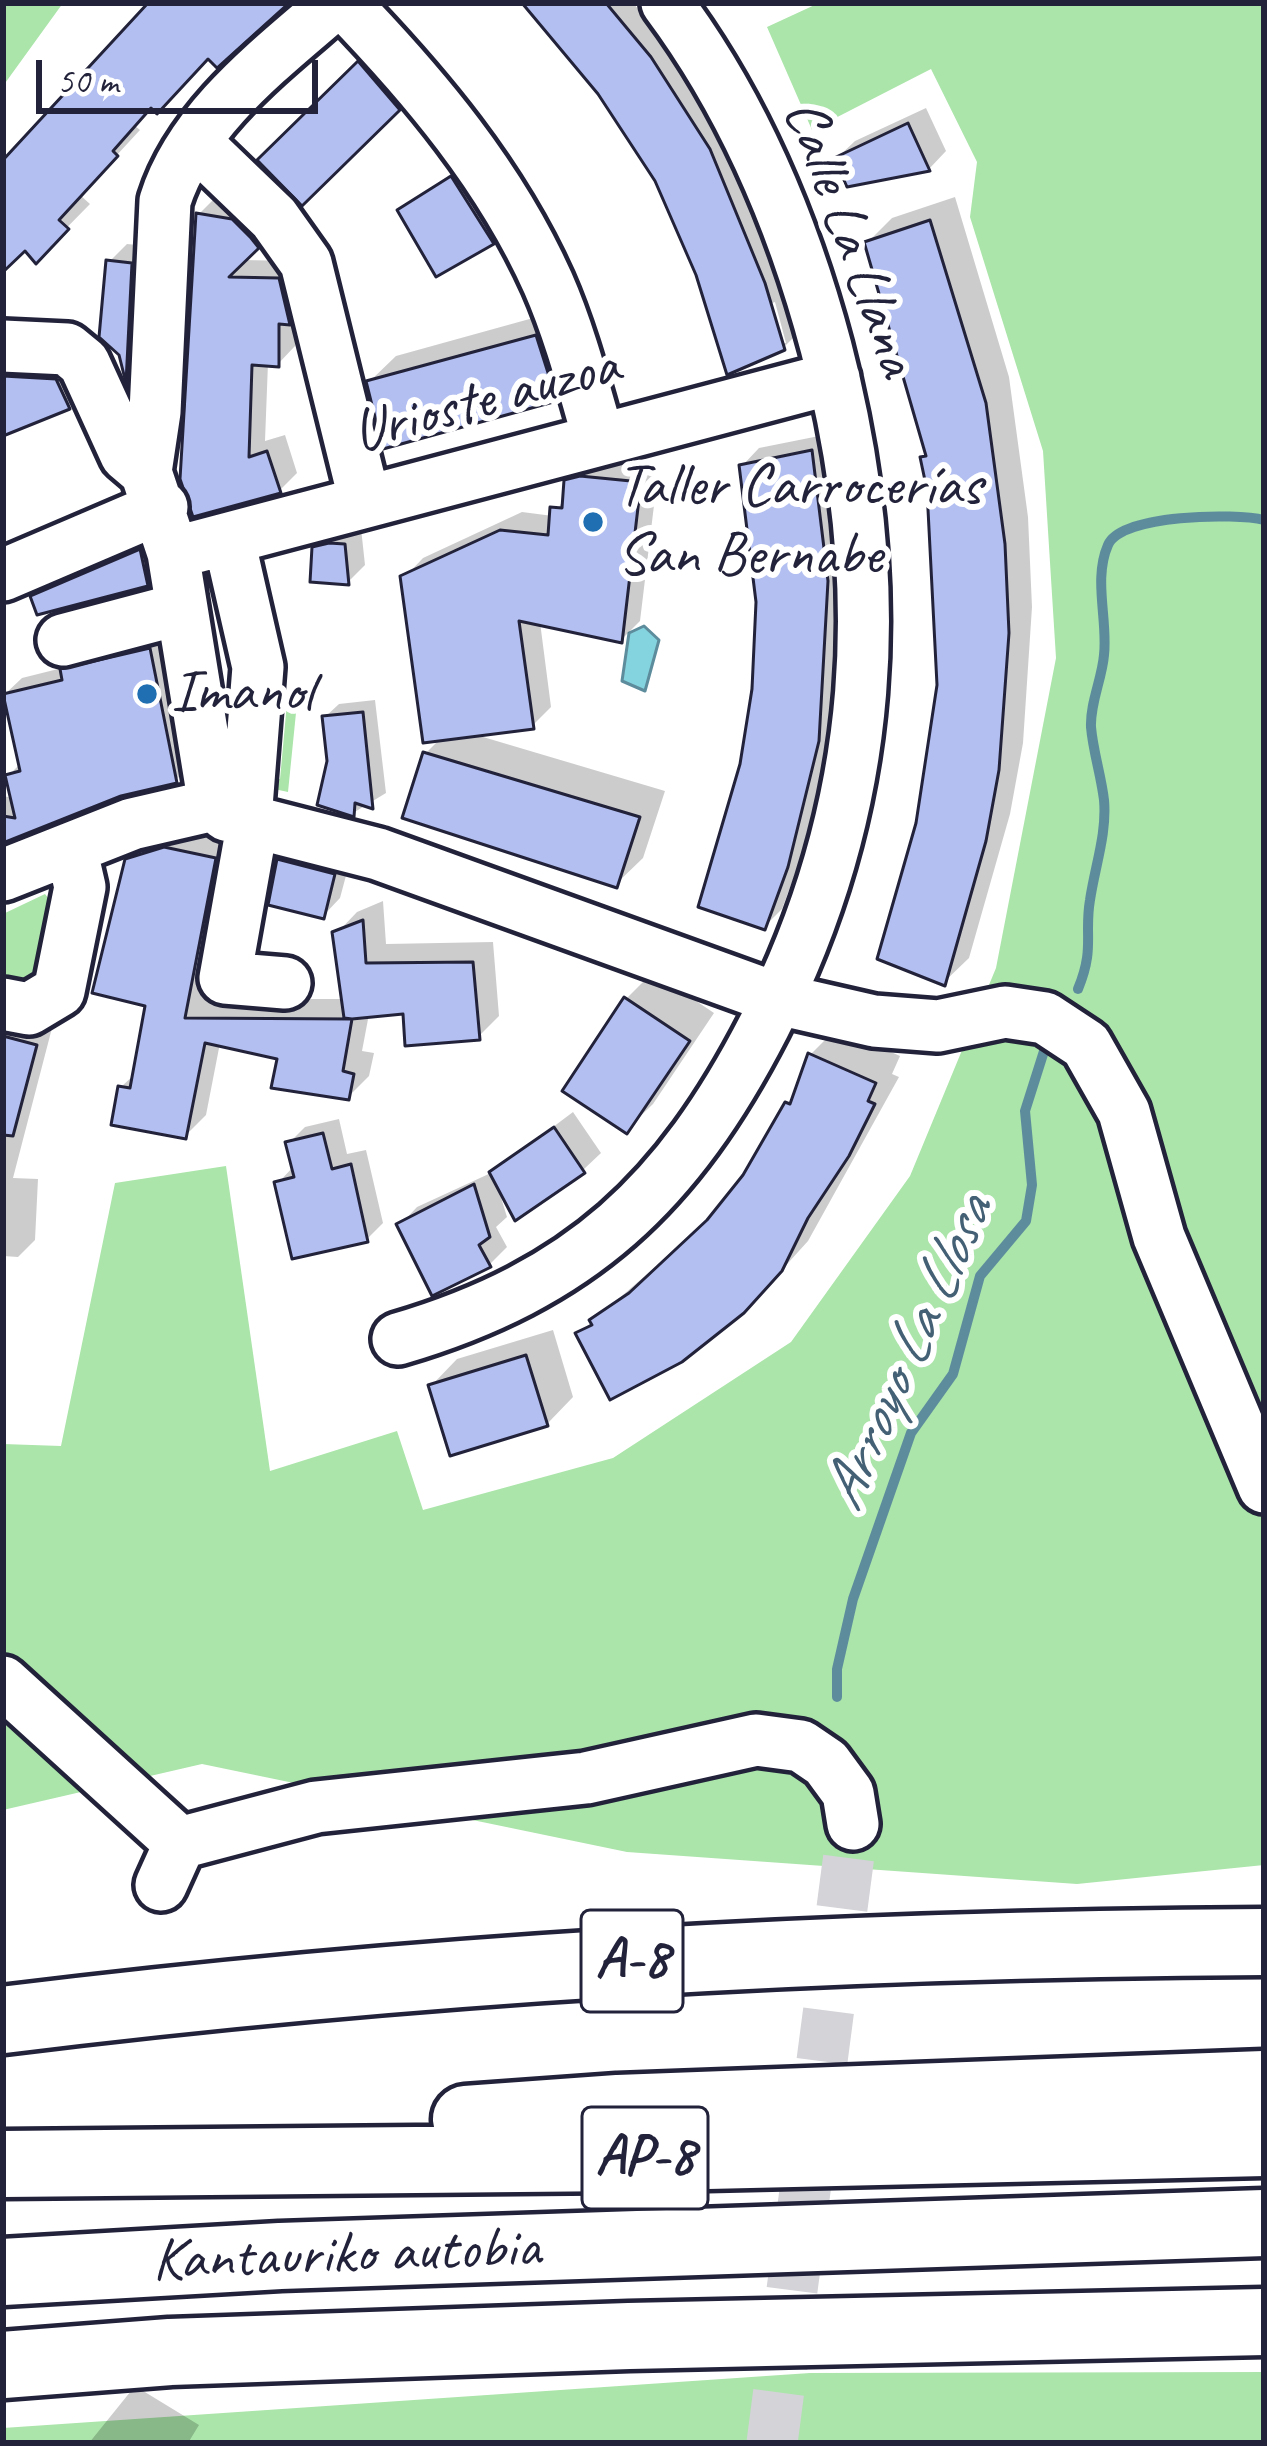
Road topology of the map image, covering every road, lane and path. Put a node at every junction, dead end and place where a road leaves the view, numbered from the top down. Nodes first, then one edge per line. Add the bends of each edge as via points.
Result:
1 (340, 3) edge
2 (667, 3) edge
3 (196, 143) junction
4 (3, 346) edge
5 (834, 378) junction
6 (599, 440) junction
7 (365, 502) junction
8 (160, 510) junction
9 (234, 562) dead end
10 (3, 575) edge
11 (180, 609) junction
12 (63, 640) dead end
13 (238, 815) junction
14 (71, 848) junction
15 (3, 874) edge
16 (285, 983) dead end
17 (778, 1000) junction
18 (3, 1004) edge
19 (398, 1339) dead end
20 (1264, 1487) edge
21 (3, 1682) edge
22 (854, 1824) tunnel mouth
23 (1264, 1942) edge
24 (3, 2020) edge
25 (1264, 2084) edge
26 (1264, 2143) edge
27 (15, 2163) edge
28 (1264, 2223) edge
29 (3, 2272) edge
30 (1264, 2322) edge
31 (3, 2365) edge

1 - 3 street via 260,67
1 - 6 street via 416,80 495,185 549,285
2 - 5 street, Calle La Llana via 767,171
3 - 7 street via 274,218 306,263
3 - 8 street via 165,201 155,412
4 - 8 street via 67,349 85,363
5 - 6 street, Urioste auzoa
5 - 17 street, Calle La Llana via 858,488 866,583 862,701 843,819
6 - 7 street, Urioste auzoa
7 - 8 street, Urioste auzoa
8 - 10 street, Urioste auzoa
8 - 11 street
9 - 13 street via 258,668
11 - 12 street
11 - 13 street
13 - 14 street via 132,824
13 - 16 street via 225,978
13 - 17 street via 378,854
14 - 15 street
14 - 18 street via 80,887 59,991 28,1009
17 - 19 street, Calle La Llana via 709,1126 659,1189 594,1245 524,1289
17 - 20 street via 938,1026 1005,1012 1045,1018 1086,1045 1124,1112 1159,1237
21 - 22 street via 170,1864 316,1807 586,1778 756,1740 801,1746 826,1762 848,1792
23 - 24 highway, A-8 via 651,1960
25 - 27 highway via 618,2108
26 - 27 highway, AP-8
28 - 29 highway, Kantauriko autobia
30 - 31 highway via 629,2336

